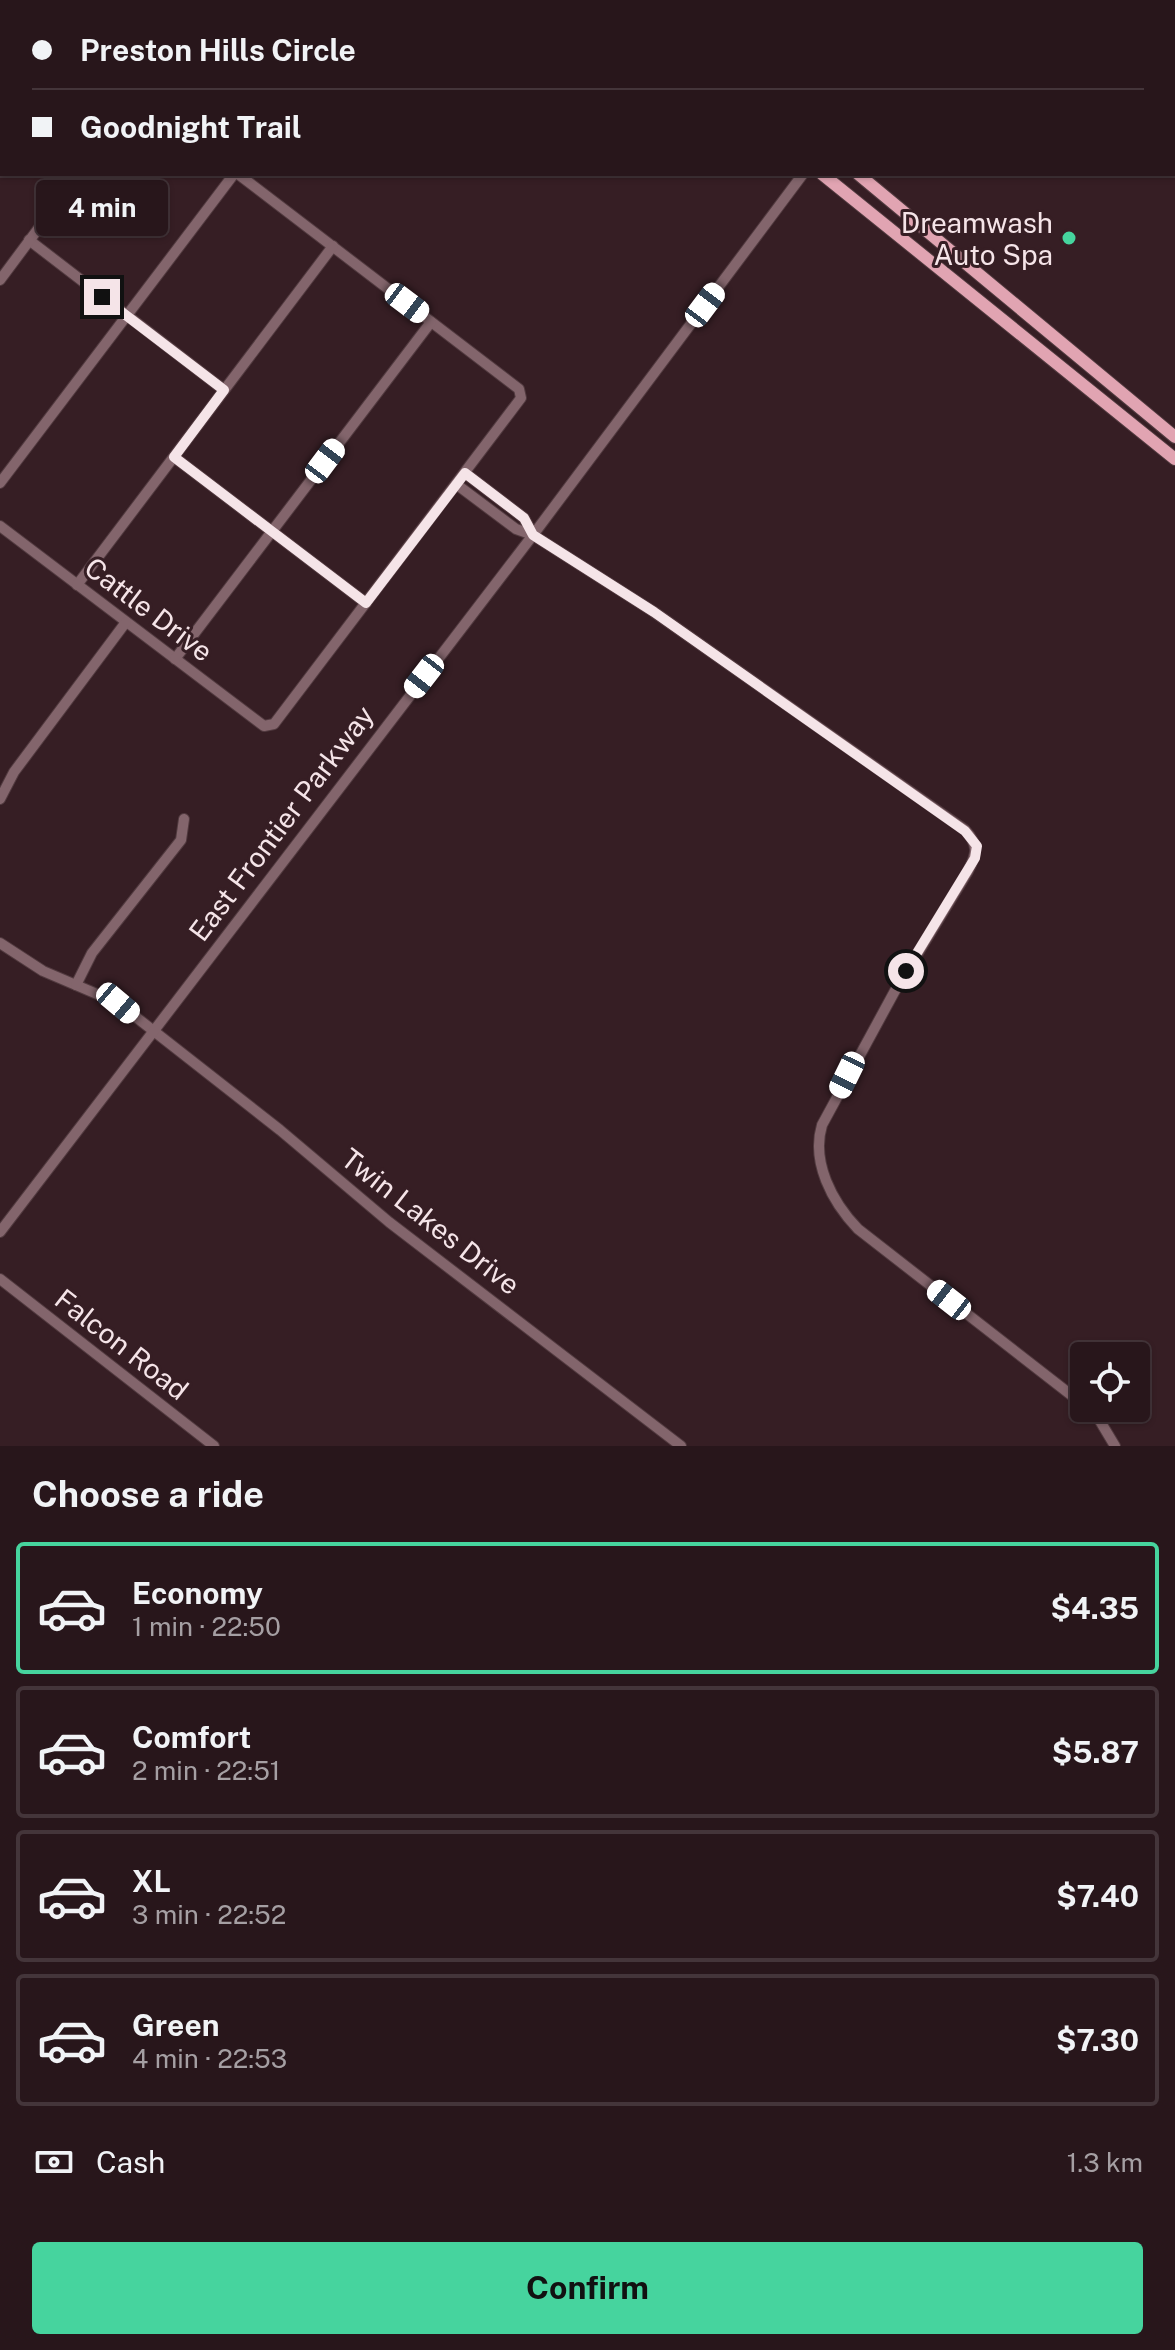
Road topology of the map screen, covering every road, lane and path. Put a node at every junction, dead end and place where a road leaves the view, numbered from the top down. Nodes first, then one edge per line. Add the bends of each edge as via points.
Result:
1 (234, 176) edge
2 (239, 176) edge
3 (802, 176) edge
4 (824, 176) edge
5 (860, 176) edge
6 (76, 178) edge
7 (29, 240) junction
8 (333, 246) junction
9 (0, 280) edge
10 (126, 316) junction
11 (431, 322) junction
12 (224, 390) junction
13 (1175, 437) edge
14 (174, 457) junction
15 (1175, 459) edge
16 (465, 473) junction
17 (0, 483) edge
18 (456, 484) junction
19 (0, 526) edge
20 (272, 531) junction
21 (533, 535) junction
22 (77, 585) junction
23 (366, 603) junction
24 (126, 622) junction
25 (175, 659) junction
26 (0, 799) edge
27 (184, 819) dead end
28 (0, 943) edge
29 (76, 985) junction
30 (153, 1032) junction
31 (0, 1232) edge
32 (0, 1279) edge
33 (1070, 1394) edge
34 (1101, 1422) edge
35 (214, 1446) edge
36 (681, 1446) edge
37 (1115, 1446) edge

1 - 10 street
2 - 8 street
3 - 21 street, East Frontier Parkway
4 - 15 main road
5 - 13 main road
6 - 7 street
7 - 9 street
7 - 10 street
8 - 11 street
8 - 12 street
10 - 12 street
10 - 17 street
11 - 16 street via 521,393
11 - 20 street
12 - 14 street
14 - 20 street
14 - 22 street
16 - 18 street
16 - 21 street via 524,518
18 - 21 street via 516,529
18 - 23 street
19 - 22 street, Cattle Drive
20 - 23 street
20 - 25 street
21 - 30 street, East Frontier Parkway
21 - 33 street via 654,612 974,839 975,858 822,1125 820,1162 832,1192 858,1229
22 - 24 street, Cattle Drive
23 - 25 street, Cattle Drive via 269,727
24 - 25 street, Cattle Drive
24 - 26 street via 14,772
27 - 29 street via 181,840 92,953
28 - 29 street, Twin Lakes Drive
29 - 30 street, Twin Lakes Drive via 118,1003
30 - 31 street, East Frontier Parkway
30 - 36 street, Twin Lakes Drive
32 - 35 street, Falcon Road
34 - 37 street

